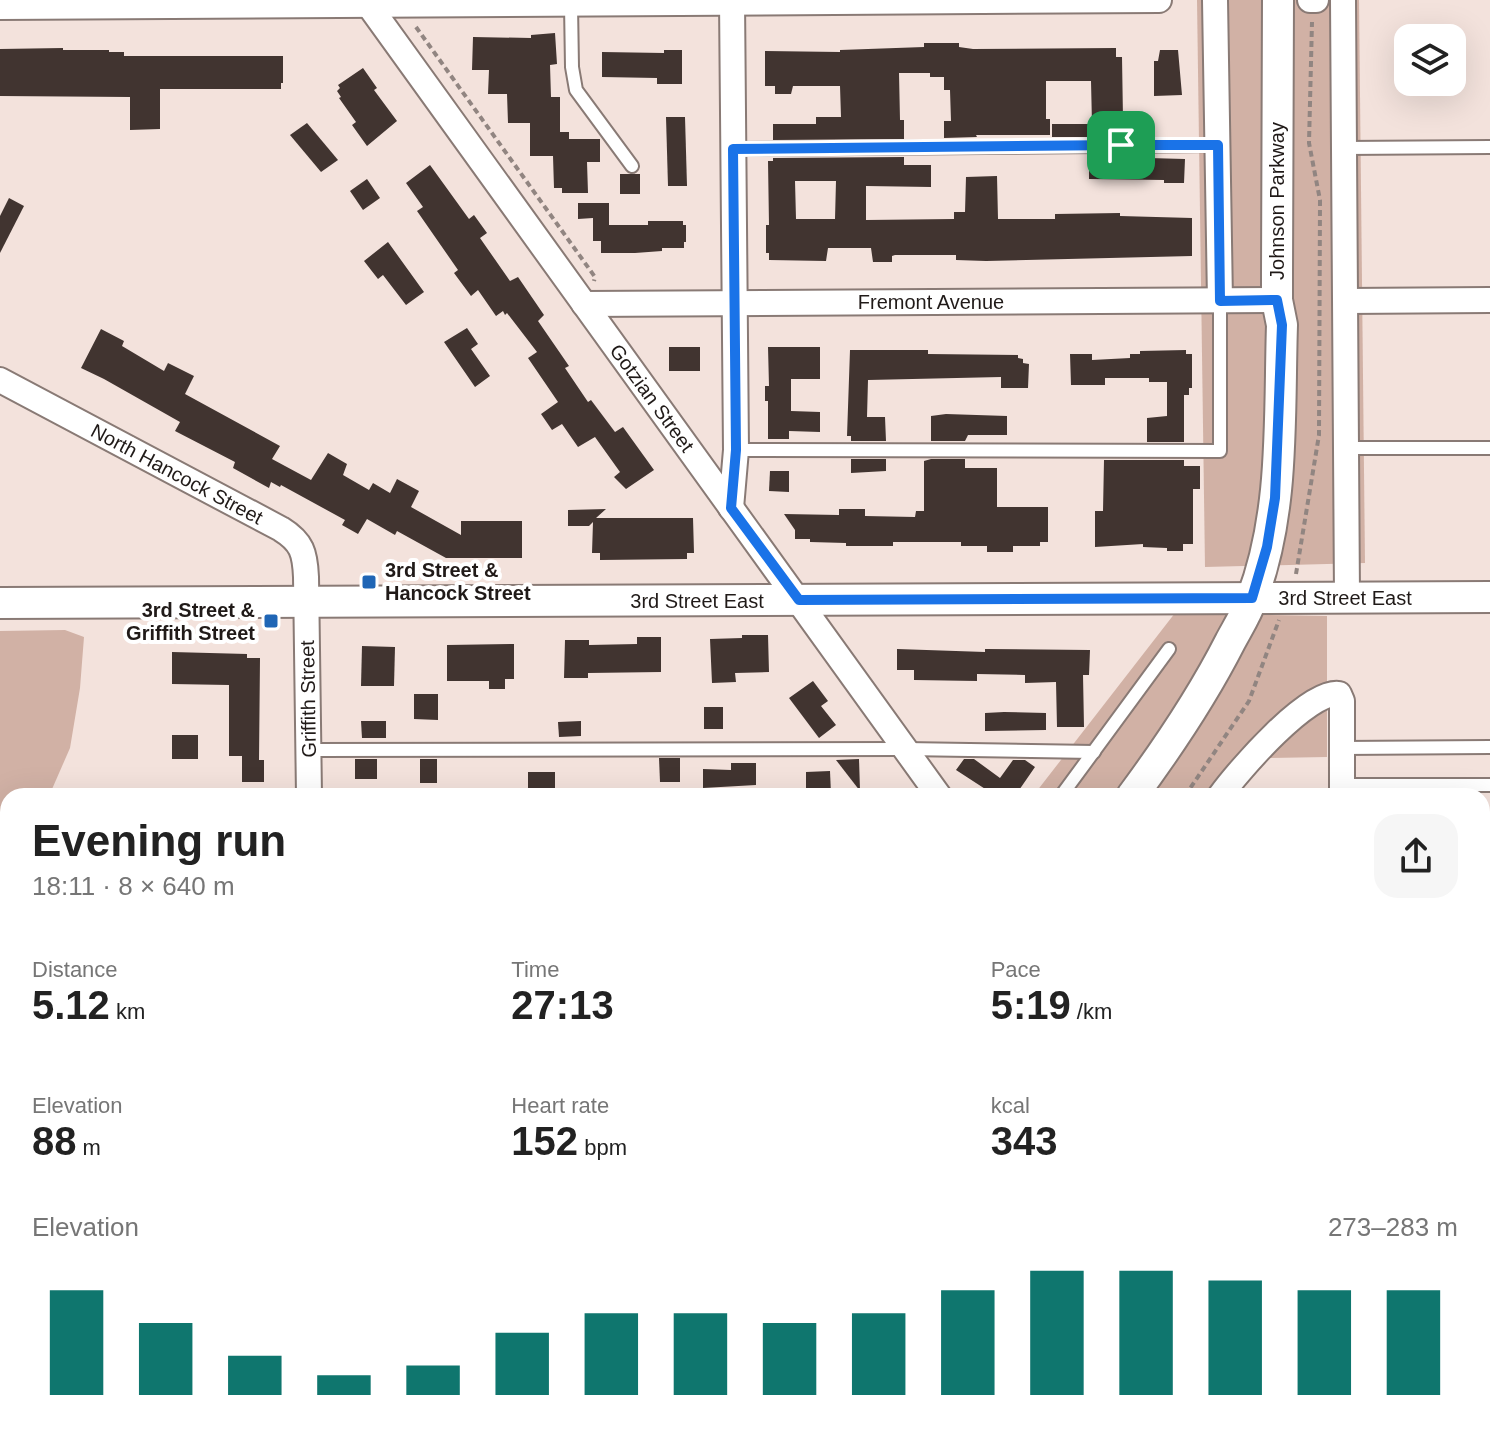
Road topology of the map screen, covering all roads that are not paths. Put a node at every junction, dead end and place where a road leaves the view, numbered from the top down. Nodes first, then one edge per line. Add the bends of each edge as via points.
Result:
1 (1159, 0) edge
2 (1215, 0) edge
3 (1278, 0) edge
4 (1343, 0) edge
5 (732, 2) edge
6 (191, 3) edge
7 (367, 3) edge
8 (571, 5) junction
9 (0, 7) edge
10 (1218, 145) junction
11 (1490, 147) edge
12 (1343, 148) junction
13 (733, 149) junction
14 (632, 166) dead end
15 (589, 294) junction
16 (1277, 300) junction
17 (1490, 300) edge
18 (1220, 301) junction
19 (1346, 301) junction
20 (735, 303) junction
21 (0, 380) edge
22 (1347, 448) junction
23 (1490, 448) edge
24 (736, 450) junction
25 (731, 508) junction
26 (1347, 597) junction
27 (1490, 597) edge
28 (1252, 598) junction
29 (799, 600) junction
30 (307, 602) junction
31 (0, 603) edge
32 (1169, 649) dead end
33 (1490, 747) edge
34 (1341, 748) junction
35 (905, 749) junction
36 (308, 750) junction
37 (1094, 752) junction
38 (1490, 785) edge
39 (309, 788) edge
40 (933, 788) edge
41 (1067, 788) edge
42 (1138, 788) edge
43 (1226, 788) edge
44 (1342, 788) edge
45 (1401, 788) edge

1 - 5 street
2 - 10 street
3 - 16 street, Johnson Parkway
4 - 12 street
5 - 8 street
5 - 13 street
6 - 7 street
6 - 9 street
7 - 8 street
7 - 15 street, Gotzian Street
8 - 14 lane via 576,90
10 - 13 lane
10 - 18 street
11 - 12 lane
12 - 19 street
13 - 20 street
15 - 20 street, Fremont Avenue
15 - 25 street, Gotzian Street
16 - 18 street, Fremont Avenue
16 - 28 street, Johnson Parkway via 1282,325 1275,498
17 - 19 street
18 - 20 street, Fremont Avenue
18 - 24 lane via 1220,451
19 - 22 street
20 - 24 street
21 - 30 street, North Hancock Street via 294,537 305,552
22 - 23 lane
22 - 26 street
24 - 25 street
25 - 29 street, Gotzian Street
26 - 27 street, 3rd Street East
26 - 28 street, 3rd Street East
28 - 29 street, 3rd Street East
28 - 42 street, Johnson Parkway via 1181,731
29 - 30 street, 3rd Street East
29 - 35 street, Gotzian Street
30 - 31 street, 3rd Street East
30 - 36 street, Griffith Street
32 - 37 lane
33 - 34 lane
34 - 43 street via 1342,701 1339,694 1322,695 1286,724
34 - 44 street
35 - 36 lane
35 - 37 lane
35 - 40 street, Gotzian Street
36 - 39 street, Griffith Street
37 - 41 lane
38 - 45 lane

